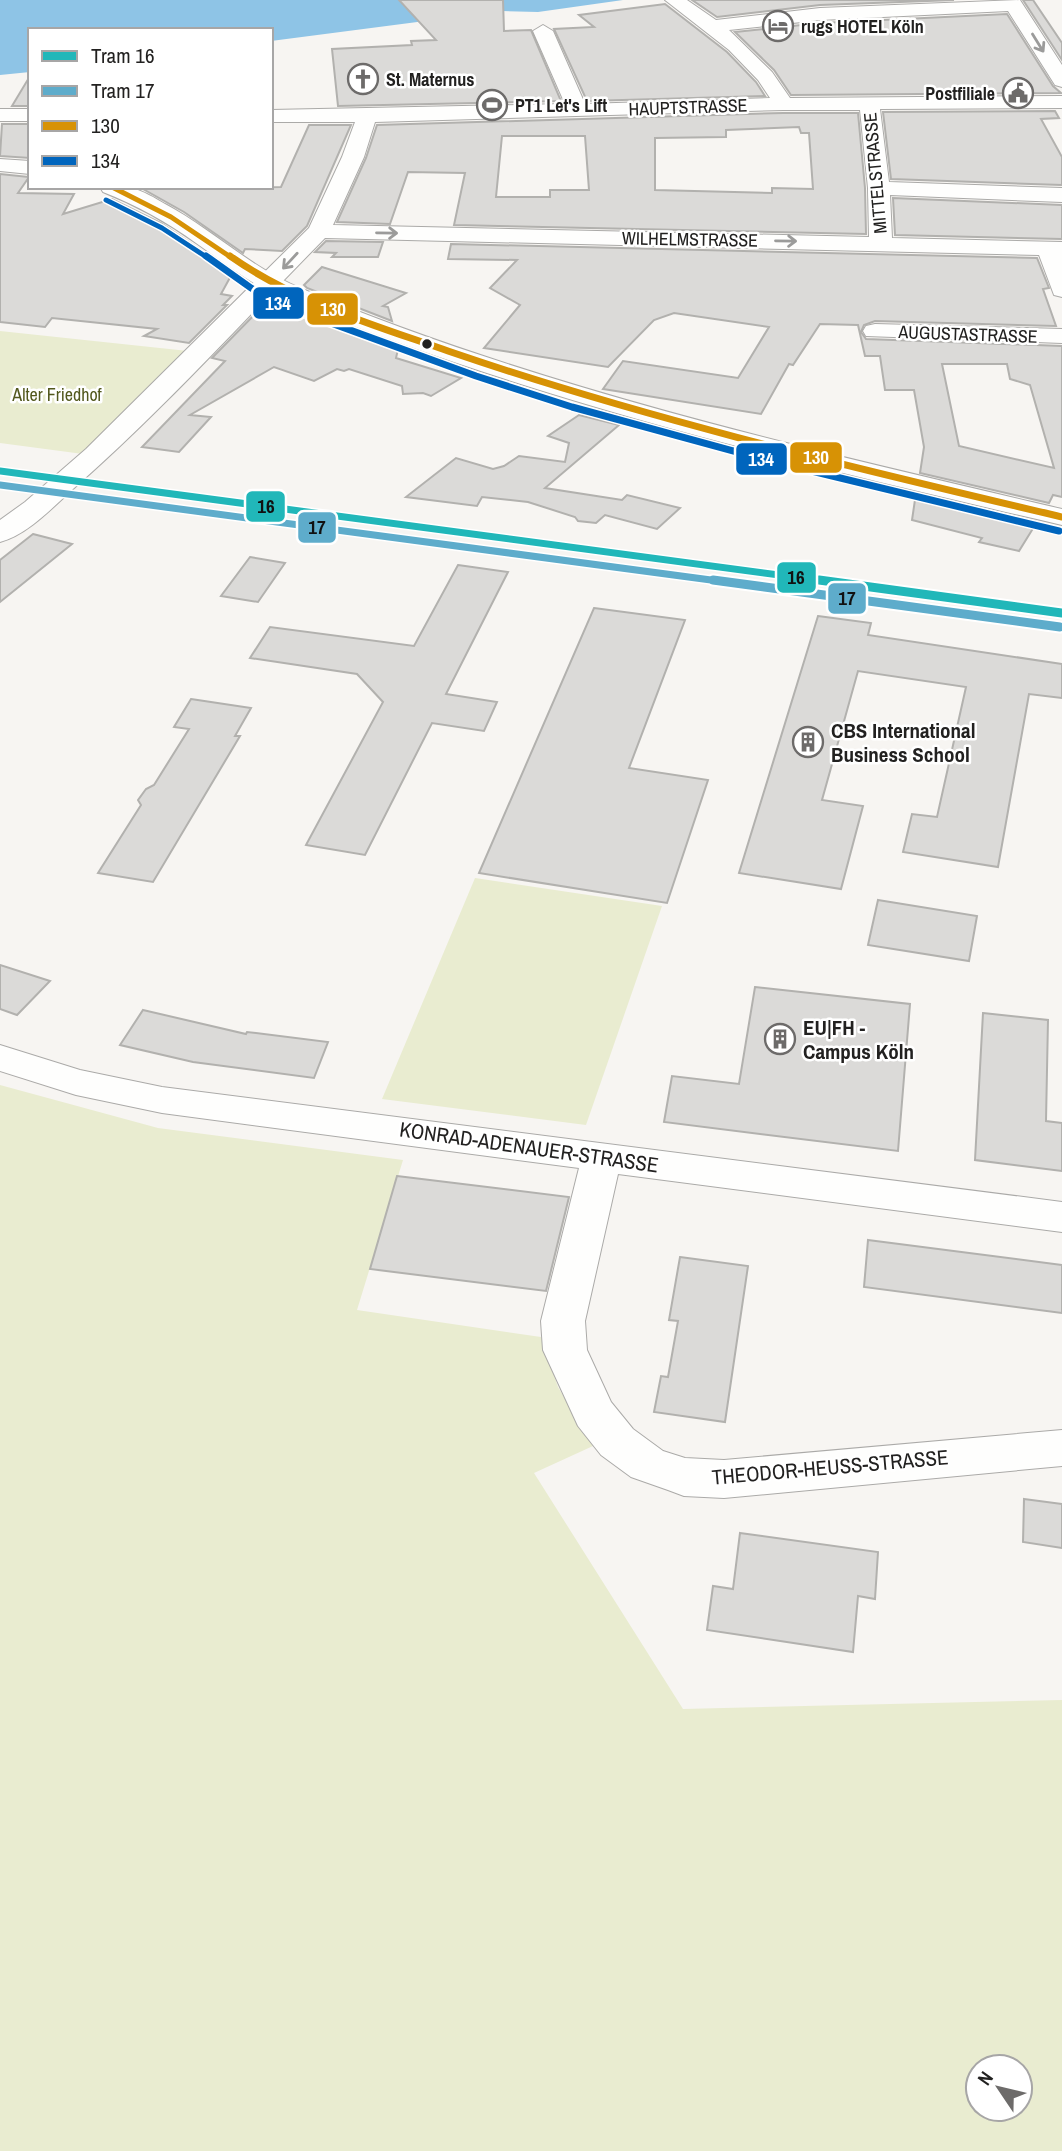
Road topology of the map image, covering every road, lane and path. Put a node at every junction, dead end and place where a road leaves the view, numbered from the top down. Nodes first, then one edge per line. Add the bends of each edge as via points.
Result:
1 (674, 0) edge
2 (1012, 3) edge
3 (711, 26) junction
4 (543, 31) dead end
5 (1062, 81) edge
6 (1062, 102) edge
7 (869, 103) junction
8 (783, 104) junction
9 (578, 111) junction
10 (273, 116) edge
11 (367, 116) junction
12 (0, 165) edge
13 (28, 168) edge
14 (879, 188) junction
15 (115, 189) edge
16 (1062, 195) edge
17 (319, 231) junction
18 (881, 243) junction
19 (1055, 248) edge
20 (270, 283) junction
21 (1062, 290) edge
22 (875, 331) dead end
23 (1062, 336) edge
24 (1062, 517) edge
25 (0, 533) edge
26 (0, 1058) edge
27 (602, 1158) junction
28 (1062, 1217) edge
29 (1062, 1448) edge

1 - 3 street
2 - 3 street via 820,14
2 -> 5 street
3 - 8 street via 764,74
4 - 9 street
6 - 7 street, HAUPTSTRASSE
7 - 8 street, HAUPTSTRASSE
7 - 14 street, MITTELSTRASSE
8 - 9 street, HAUPTSTRASSE
9 - 11 street, HAUPTSTRASSE
10 - 11 street, HAUPTSTRASSE
11 - 17 street
12 - 13 street
14 - 16 street
14 - 18 street, MITTELSTRASSE
15 - 20 street via 162,211
17 -> 18 street, WILHELMSTRASSE
17 -> 20 street
18 - 19 street, WILHELMSTRASSE
19 - 21 street
20 - 24 street via 420,341 667,418
20 - 25 street via 96,455
22 - 23 street, AUGUSTASTRASSE
26 - 27 street, KONRAD-ADENAUER-STRASSE via 76,1082 162,1100
27 - 28 street, KONRAD-ADENAUER-STRASSE
27 - 29 street, THEODOR-HEUSS-STRASSE via 563,1321 565,1350 594,1413 617,1442 647,1464 684,1476 724,1479

